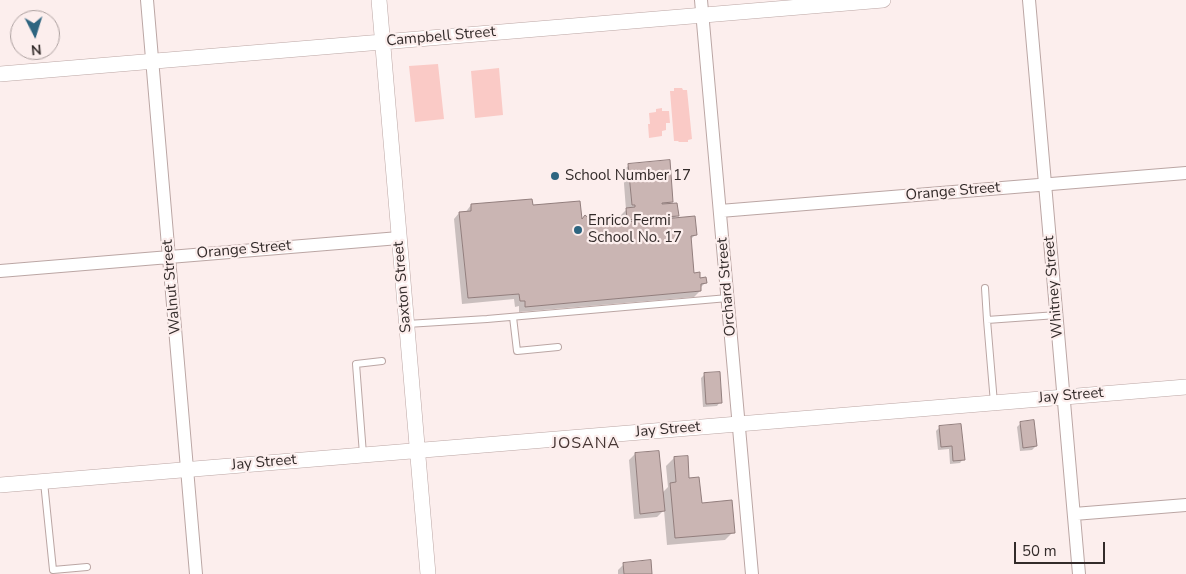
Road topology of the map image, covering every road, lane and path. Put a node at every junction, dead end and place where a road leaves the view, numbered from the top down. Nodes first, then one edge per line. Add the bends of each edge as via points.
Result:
1 (147, 0) edge
2 (378, 0) edge
3 (882, 0) edge
4 (1029, 0) edge
5 (702, 8) edge
6 (382, 42) junction
7 (152, 61) junction
8 (0, 74) edge
9 (1186, 173) edge
10 (1045, 184) junction
11 (720, 211) junction
12 (399, 238) junction
13 (169, 256) junction
14 (0, 271) edge
15 (985, 288) dead end
16 (728, 298) junction
17 (1057, 315) junction
18 (513, 316) junction
19 (987, 320) junction
20 (406, 324) junction
21 (558, 347) dead end
22 (382, 361) dead end
23 (1186, 387) edge
24 (1064, 397) junction
25 (994, 403) junction
26 (739, 424) junction
27 (417, 451) junction
28 (363, 455) junction
29 (187, 470) junction
30 (44, 482) junction
31 (0, 485) edge
32 (1186, 505) edge
33 (1074, 514) junction
34 (87, 567) dead end
35 (196, 574) edge
36 (428, 574) edge
37 (752, 574) edge
38 (1079, 574) edge

1 - 7 street, Walnut Street
2 - 6 street, Saxton Street
3 - 5 street, Campbell Street
4 - 10 street, Whitney Street
5 - 6 street, Campbell Street
5 - 11 street, Orchard Street
6 - 7 street, Campbell Street
6 - 12 street, Saxton Street
7 - 8 street, Campbell Street
7 - 13 street, Walnut Street
9 - 10 street, Orange Street
10 - 11 street, Orange Street
10 - 17 street, Whitney Street
11 - 16 street, Orchard Street
12 - 13 street, Orange Street
12 - 20 street, Saxton Street
13 - 14 street, Orange Street
13 - 29 street, Walnut Street
15 - 19 lane
16 - 18 lane
16 - 26 street, Orchard Street
17 - 19 lane
17 - 24 street, Whitney Street
18 - 20 lane
18 - 21 lane via 517,351
19 - 25 lane
20 - 27 street, Saxton Street
22 - 28 lane via 356,364
23 - 24 street, Jay Street
24 - 25 street, Jay Street
24 - 33 street, Whitney Street
25 - 26 street, Jay Street
26 - 27 street, Jay Street
26 - 37 street, Orchard Street
27 - 28 street, Jay Street
27 - 36 street, Saxton Street
28 - 29 street, Jay Street
29 - 30 street, Jay Street
29 - 35 street, Walnut Street
30 - 31 street, Jay Street
30 - 34 lane via 53,570
32 - 33 street
33 - 38 street, Whitney Street

